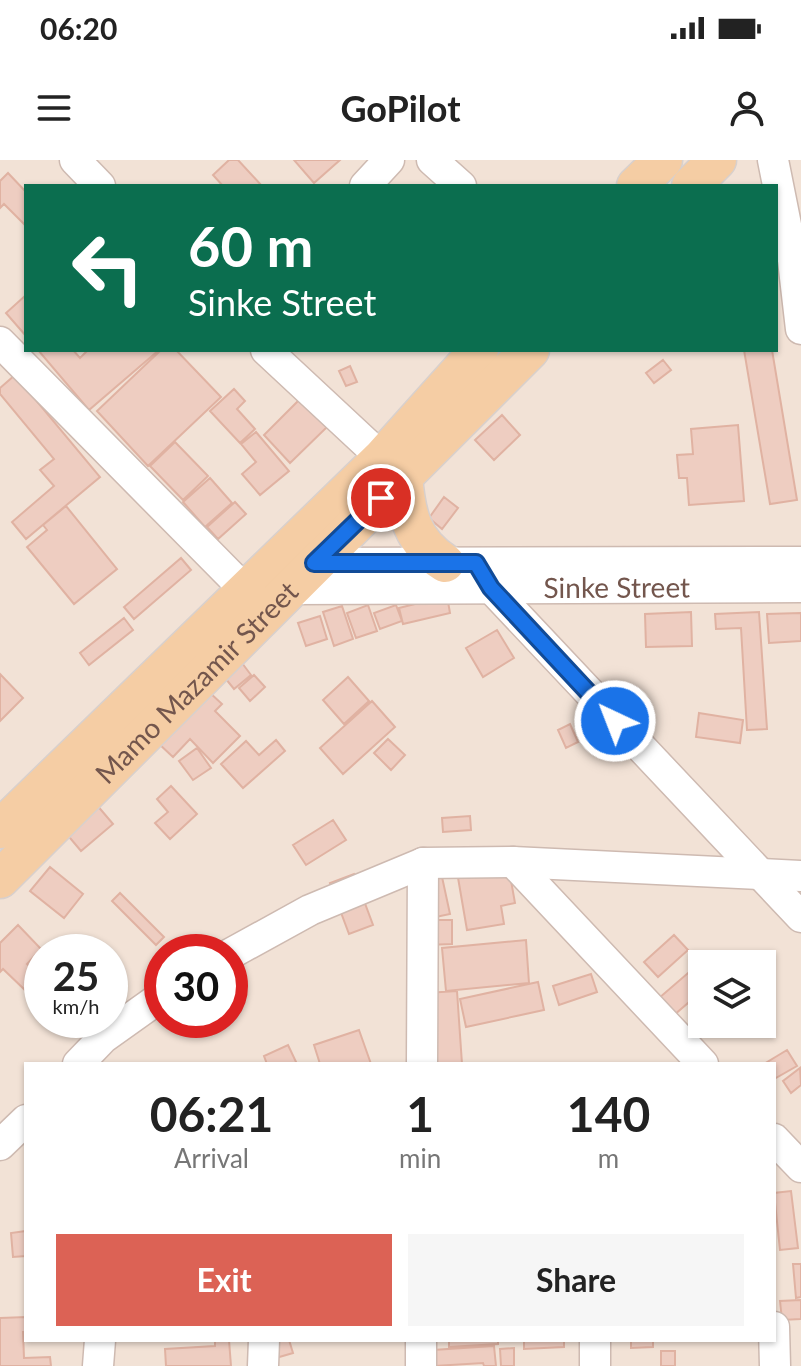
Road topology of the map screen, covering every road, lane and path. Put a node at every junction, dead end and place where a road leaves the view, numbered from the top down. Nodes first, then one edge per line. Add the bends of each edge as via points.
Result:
1 (75, 160) edge
2 (389, 160) edge
3 (432, 160) edge
4 (663, 160) edge
5 (717, 160) edge
6 (773, 160) edge
7 (98, 184) edge
8 (367, 184) edge
9 (459, 184) edge
10 (638, 184) edge
11 (693, 184) edge
12 (797, 259) edge
13 (801, 329) edge
14 (1, 345) edge
15 (268, 352) edge
16 (478, 352) edge
17 (528, 352) edge
18 (393, 467) junction
19 (801, 562) edge
20 (281, 571) junction
21 (471, 572) junction
22 (801, 587) edge
23 (0, 829) edge
24 (513, 862) junction
25 (423, 863) junction
26 (761, 876) junction
27 (801, 876) edge
28 (0, 879) edge
29 (801, 917) edge
30 (248, 944) edge
31 (144, 1009) edge
32 (80, 1062) edge
33 (422, 1062) edge
34 (701, 1062) edge
35 (24, 1122) edge
36 (776, 1141) edge
37 (0, 1145) edge
38 (801, 1169) edge
39 (776, 1175) edge
40 (100, 1342) edge
41 (264, 1342) edge
42 (421, 1342) edge
43 (595, 1342) edge
44 (774, 1342) edge
45 (98, 1366) edge
46 (263, 1366) edge
47 (421, 1366) edge
48 (595, 1366) edge
49 (775, 1366) edge

1 - 7 street
2 - 8 street
3 - 9 street
4 - 10 main road
5 - 11 main road
6 - 12 street
12 - 13 street
14 - 20 street
15 - 18 street
16 - 18 main road, Mamo Mazamir Street
17 - 18 main road, Mamo Mazamir Street
18 - 20 main road, Mamo Mazamir Street
18 - 21 main road via 416,535 430,554
19 - 21 street, Sinke Street
20 - 21 street, Sinke Street
20 - 21 street, Sinke Street
20 - 23 main road, Mamo Mazamir Street
20 - 28 main road, Mamo Mazamir Street
21 - 22 street, Sinke Street
21 - 26 street
24 - 25 street
24 - 26 street
24 - 34 street
25 - 30 street via 310,910
25 - 33 street
26 - 27 street
26 - 29 street
31 - 32 street
35 - 37 street
36 - 38 street
38 - 39 street
40 - 45 street
41 - 46 street
42 - 47 street
43 - 48 street
44 - 49 street

